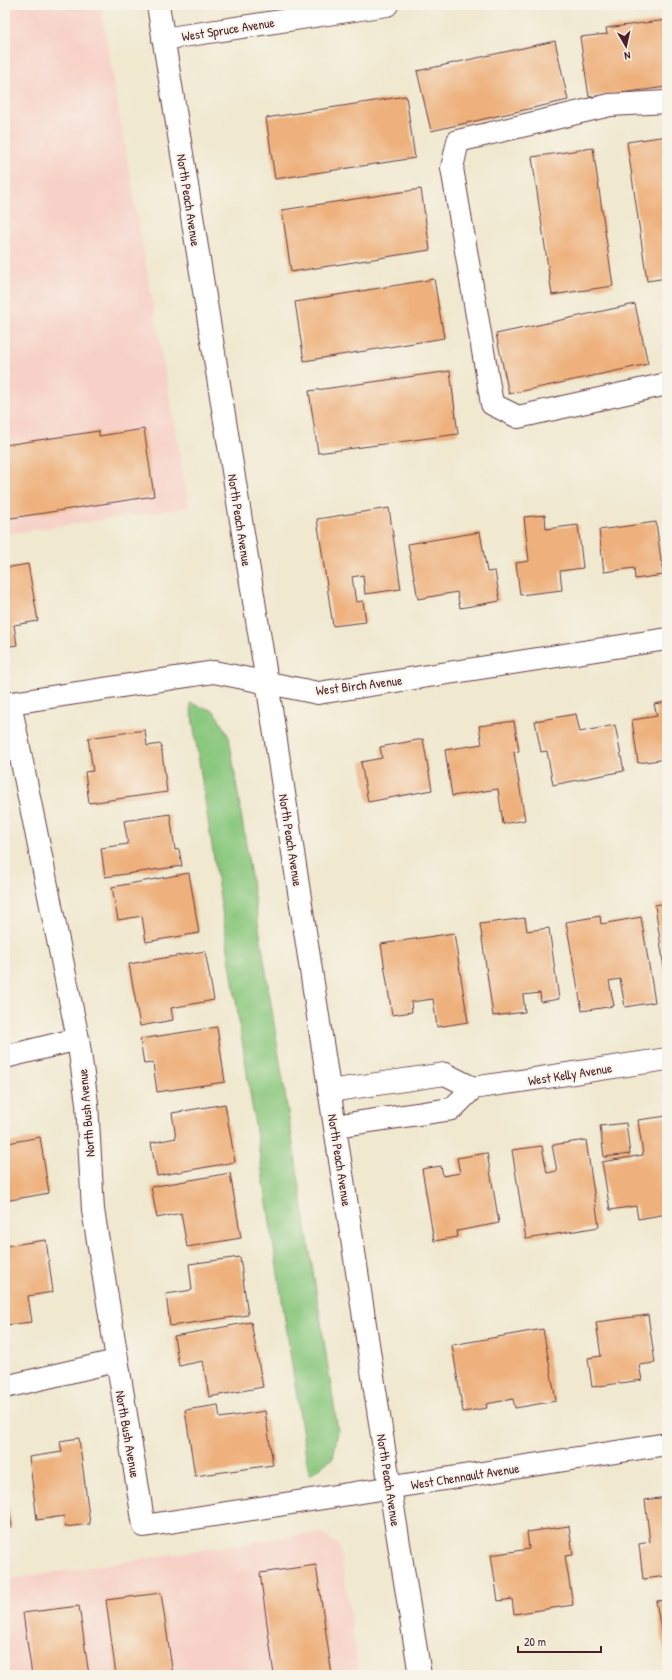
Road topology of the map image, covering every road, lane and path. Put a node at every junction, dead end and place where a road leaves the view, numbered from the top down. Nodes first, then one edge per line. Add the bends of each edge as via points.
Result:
1 (158, 5) edge
2 (387, 5) edge
3 (163, 39) junction
4 (667, 102) edge
5 (667, 384) edge
6 (667, 639) edge
7 (266, 682) junction
8 (8, 703) edge
9 (78, 1039) junction
10 (5, 1057) edge
11 (667, 1059) edge
12 (473, 1088) junction
13 (329, 1091) junction
14 (335, 1126) junction
15 (116, 1361) junction
16 (5, 1387) edge
17 (667, 1444) edge
18 (390, 1488) junction
19 (144, 1526) joint
20 (420, 1675) edge

1 - 3 street, North Peach Avenue
2 - 3 street, West Spruce Avenue
3 - 7 street, North Peach Avenue
4 - 5 street via 610,105 458,141 452,168 492,404 518,418
6 - 7 street, West Birch Avenue via 318,693
7 - 8 street, West Birch Avenue via 214,672
7 - 13 street, North Peach Avenue
8 - 9 street, North Bush Avenue
9 - 10 street
9 - 15 street, North Bush Avenue via 87,1102 93,1210
11 - 12 street, West Kelly Avenue
12 - 13 street via 445,1074
12 - 14 street via 452,1109
13 - 14 street, North Peach Avenue
14 - 18 street, North Peach Avenue
15 - 16 street
15 - 19 street, North Bush Avenue
17 - 18 street, West Chennault Avenue
18 - 19 street, West Chennault Avenue
18 - 20 street, North Peach Avenue

